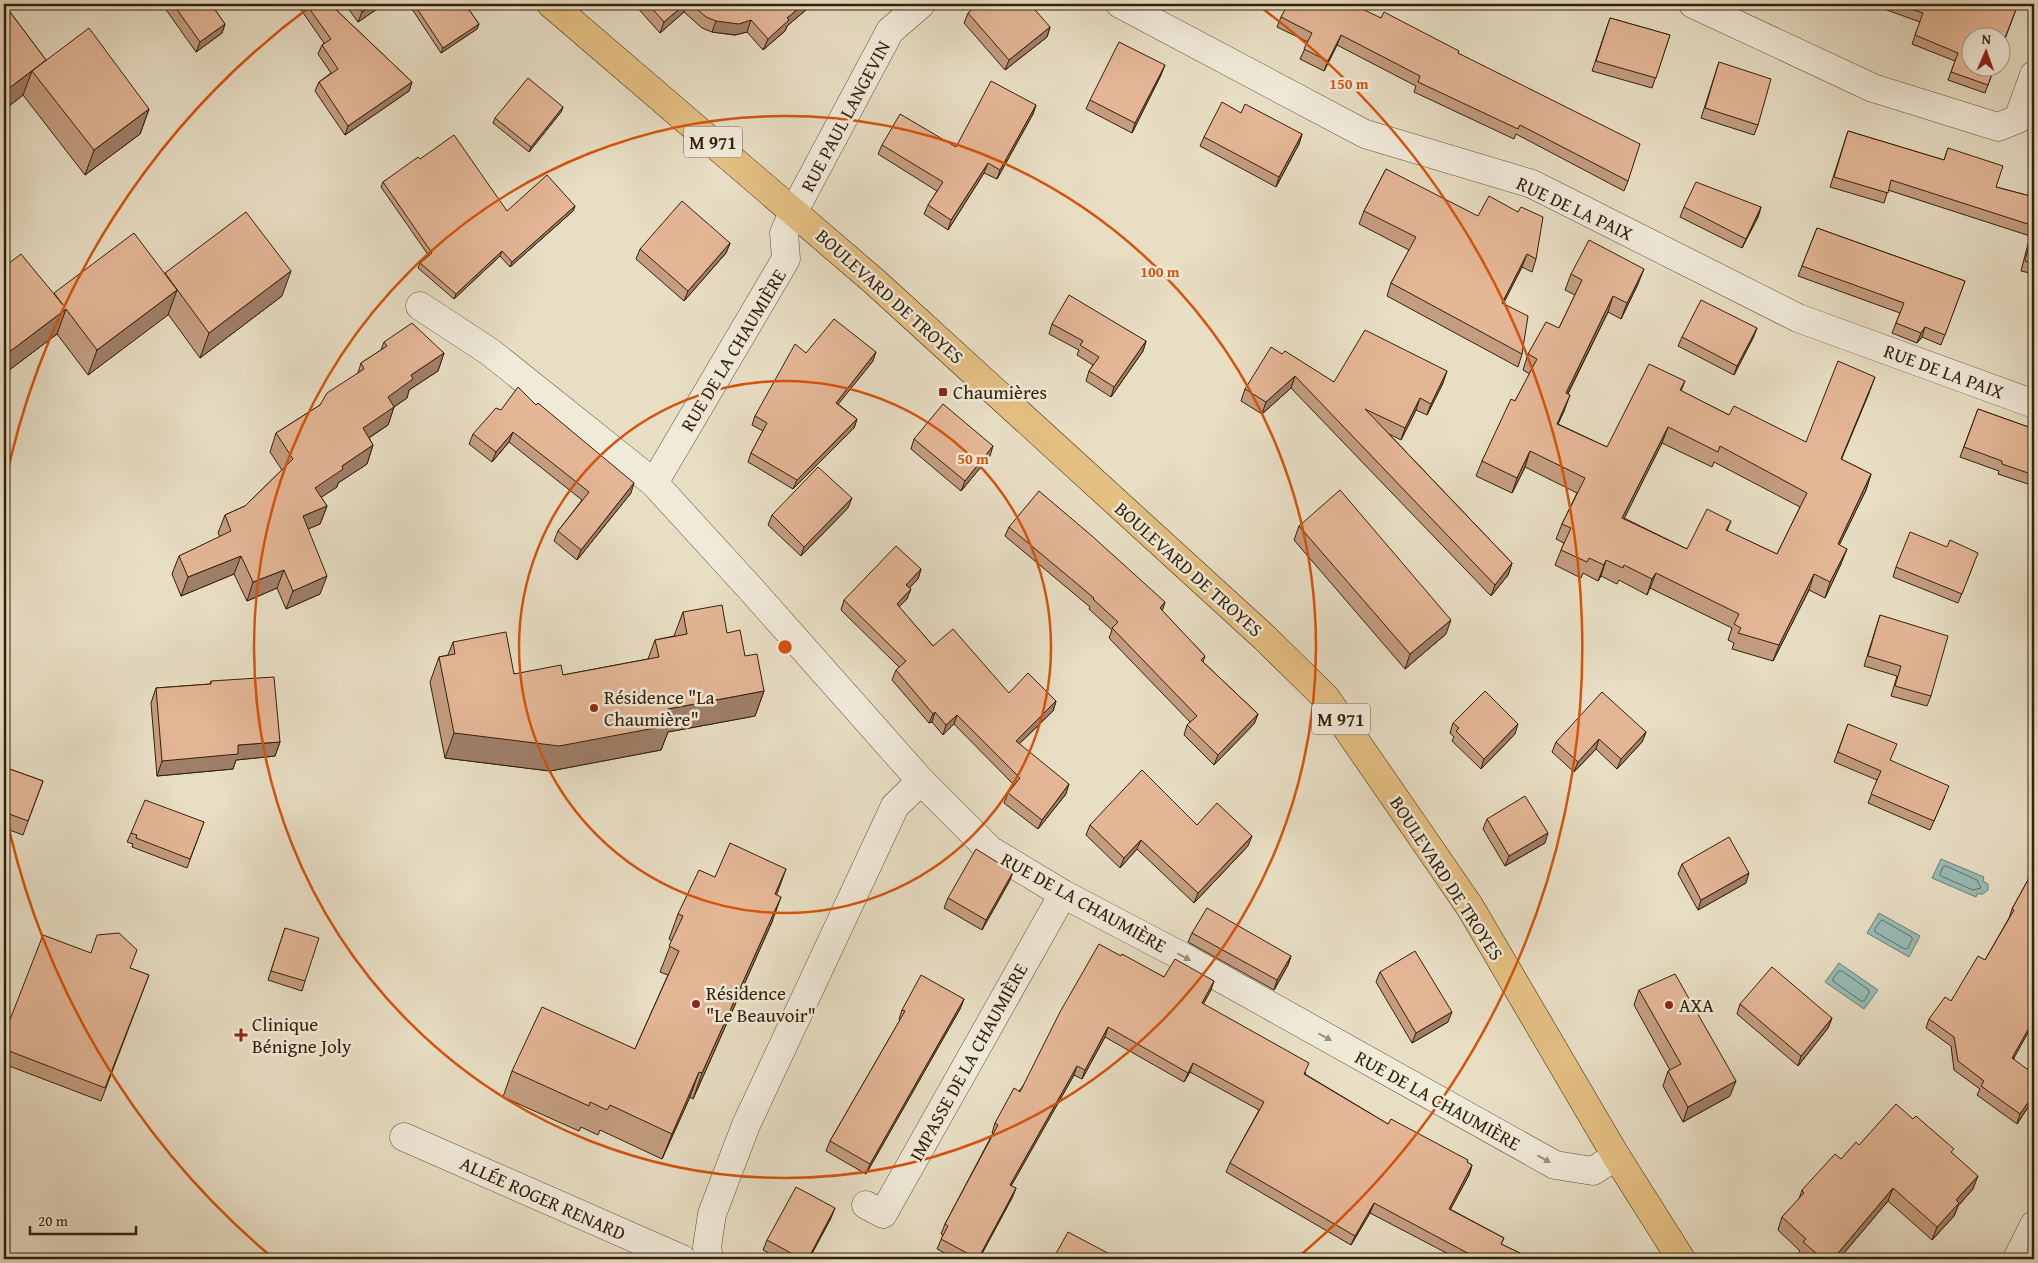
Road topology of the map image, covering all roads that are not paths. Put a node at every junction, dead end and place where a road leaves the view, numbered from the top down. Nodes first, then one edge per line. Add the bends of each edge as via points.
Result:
1 (551, 4) edge
2 (921, 4) edge
3 (1120, 4) edge
4 (1693, 4) edge
5 (2034, 75) edge
6 (794, 211) junction
7 (420, 306) dead end
8 (2034, 404) edge
9 (654, 483) junction
10 (921, 781) junction
11 (1063, 894) junction
12 (404, 1137) dead end
13 (1616, 1156) junction
14 (866, 1205) dead end
15 (2034, 1225) edge
16 (682, 1259) edge
17 (708, 1259) edge
18 (1681, 1259) edge
19 (2017, 1259) edge

1 - 6 main road, BOULEVARD DE TROYES / M 971
2 - 6 street, RUE PAUL LANGEVIN via 890,32
3 - 8 street, RUE DE LA PAIX via 1365,134 1532,184 1798,318
4 - 5 street via 1873,88 1998,127 2018,119
6 - 9 street, RUE DE LA CHAUMIÈRE via 784,233 786,259
6 - 13 main road, BOULEVARD DE TROYES / M 971 via 890,295 1326,698 1470,907
7 - 9 street, RUE DE LA CHAUMIÈRE via 490,352
9 - 10 street, RUE DE LA CHAUMIÈRE
10 - 11 street, RUE DE LA CHAUMIÈRE via 990,850
10 - 17 street via 895,806 746,1125 712,1214
11 -> 13 street, RUE DE LA CHAUMIÈRE via 1183,957 1555,1165 1593,1171
11 - 14 street, IMPASSE DE LA CHAUMIÈRE via 883,1214
12 - 16 street, ALLÉE ROGER RENARD
13 - 18 main road, BOULEVARD DE TROYES / M 971
15 - 19 street

